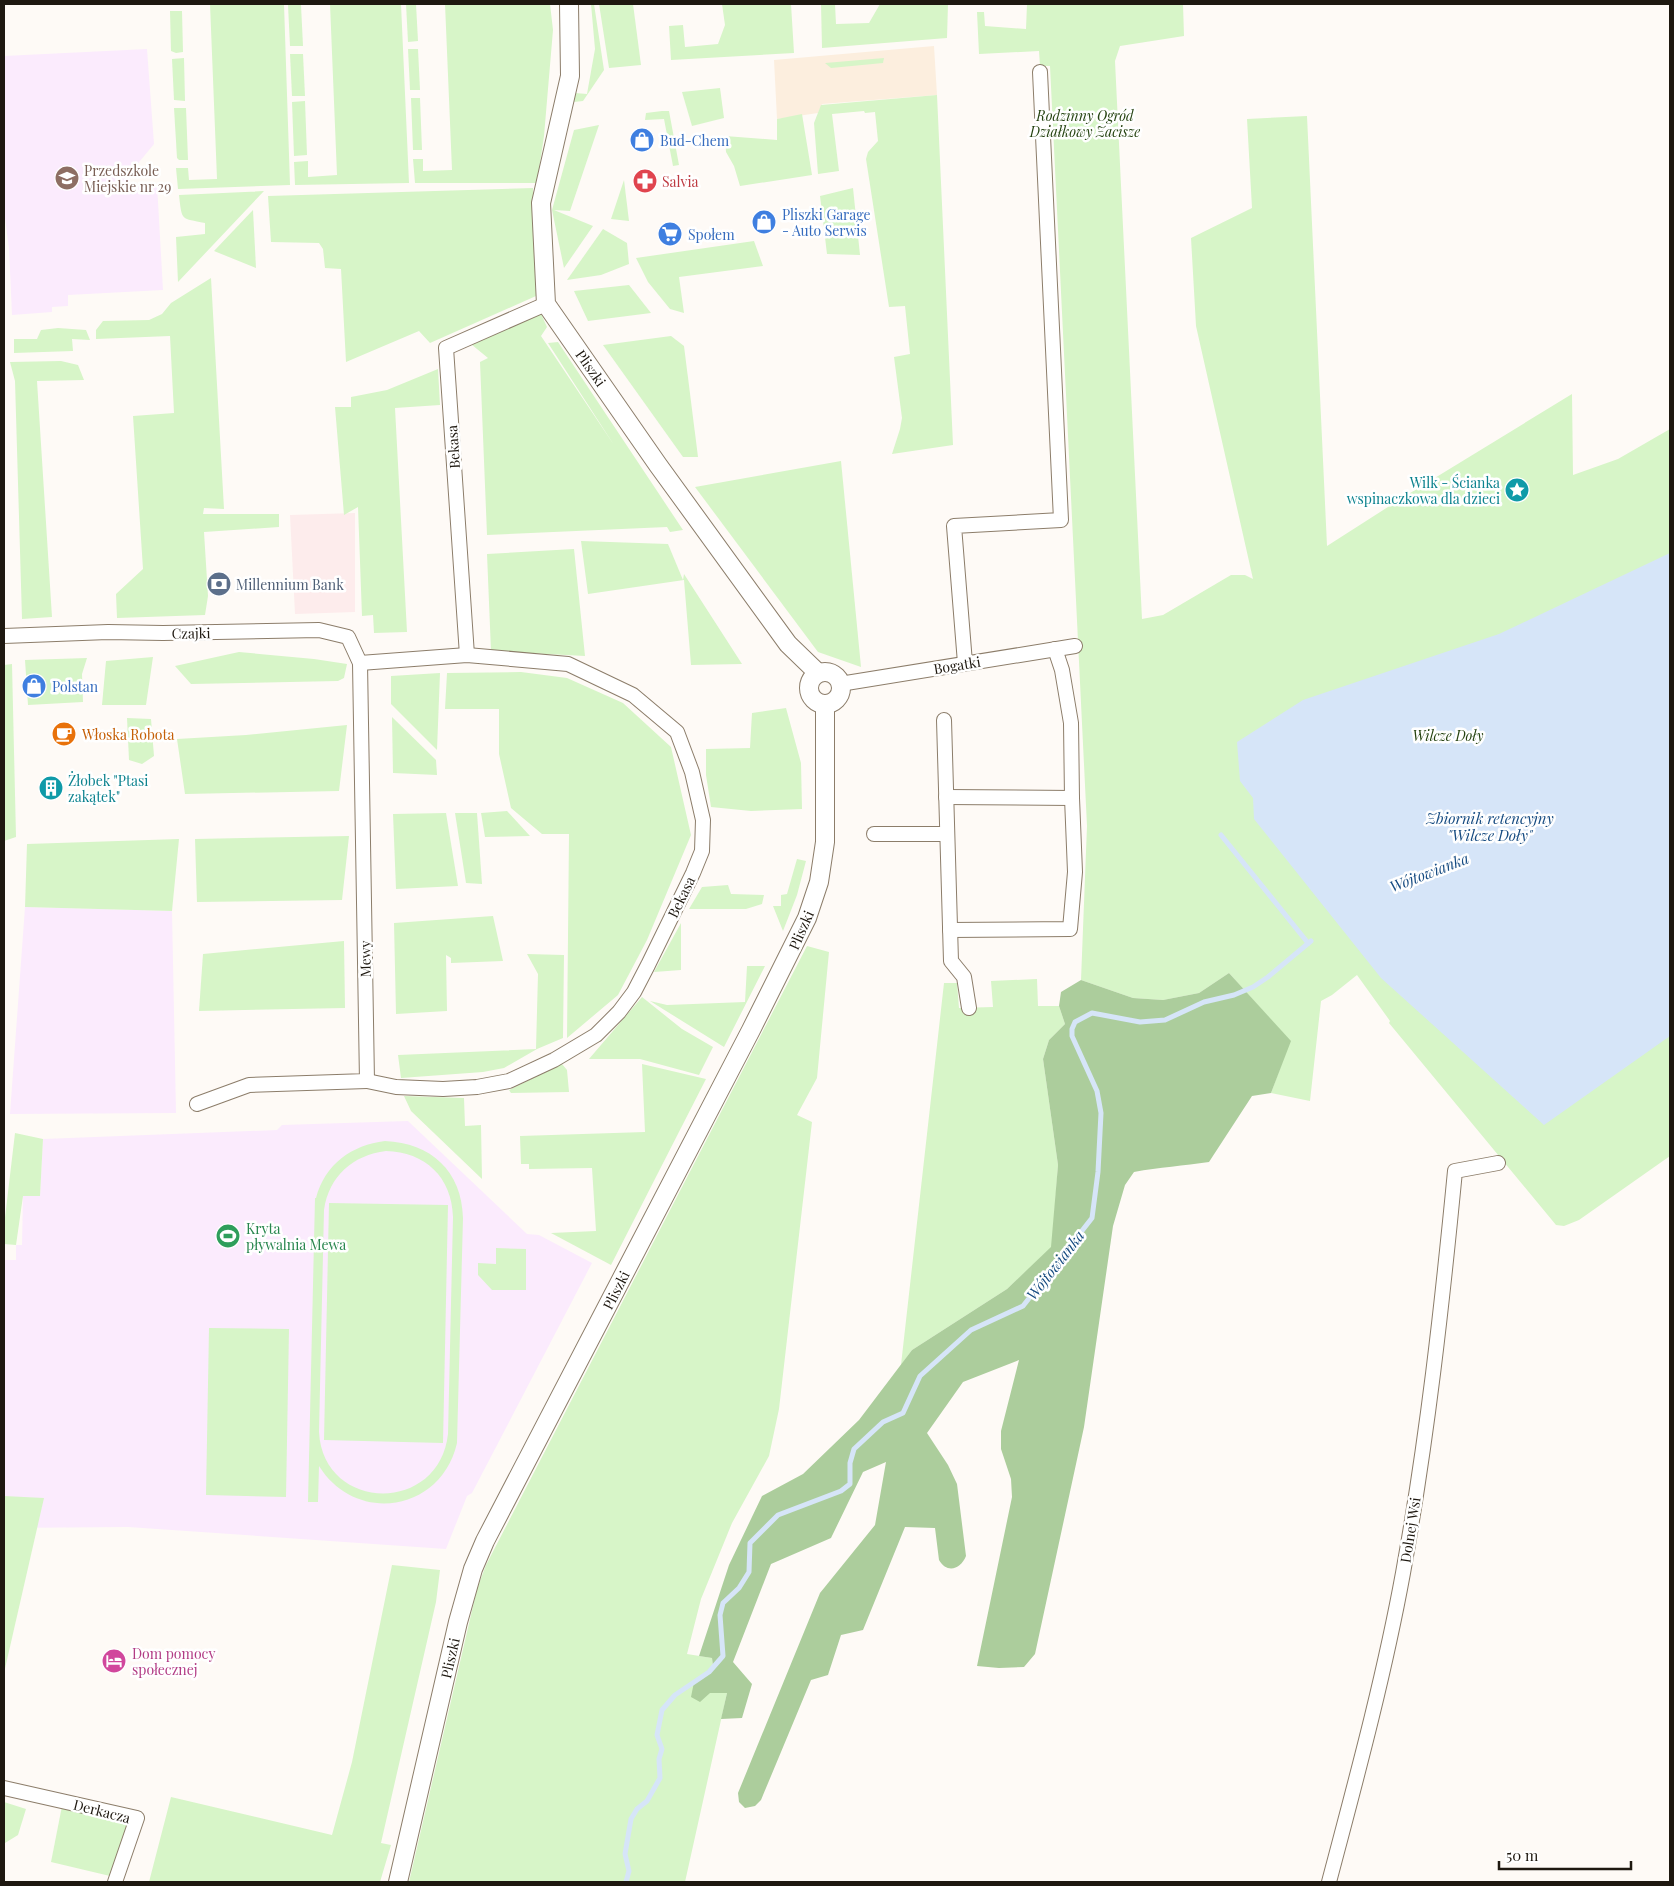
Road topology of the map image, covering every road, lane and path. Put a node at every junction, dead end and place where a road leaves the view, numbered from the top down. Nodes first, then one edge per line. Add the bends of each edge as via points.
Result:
1 (570, 4) edge
2 (1040, 72) dead end
3 (546, 304) junction
4 (4, 636) edge
5 (1075, 646) dead end
6 (1056, 650) junction
7 (467, 655) junction
8 (360, 663) junction
9 (965, 663) junction
10 (818, 673) junction
11 (840, 684) junction
12 (825, 704) junction
13 (944, 720) dead end
14 (946, 797) junction
15 (1072, 798) junction
16 (874, 834) dead end
17 (947, 834) junction
18 (950, 930) junction
19 (969, 1008) dead end
20 (367, 1081) junction
21 (196, 1104) dead end
22 (1498, 1163) dead end
23 (4, 1788) edge
24 (119, 1881) edge
25 (398, 1882) edge
26 (1329, 1882) edge

1 - 3 street via 570,76 540,203
2 - 9 street via 1061,520 954,526
3 - 7 street, Bekasa via 446,348
3 - 10 street, Pliszki via 788,644
4 - 8 street, Czajki via 319,630 348,637
5 - 6 street, Bogatki
6 - 9 street, Bogatki
6 - 15 street via 1071,723
7 - 8 street, Bekasa
7 - 20 street, Bekasa via 568,664 633,696 677,732 692,772 703,820 702,850 634,992 596,1036 509,1081 443,1089 396,1087
8 - 20 street, Mewy
9 - 11 street, Bogatki
10 - 11 street, Pliszki via 832,674
10 - 12 street via 811,680 809,691 815,700
11 - 12 street via 837,698
12 - 25 street, Pliszki via 826,842 812,905 760,1013 472,1569
13 - 14 street
14 - 15 street
14 - 17 street
15 - 18 street via 1075,872 1070,929
16 - 17 street
17 - 18 street
18 - 19 street via 951,961 964,978
20 - 21 street via 250,1085
22 - 26 street, Dolnej Wsi via 1455,1172 1432,1387 1403,1574 1369,1731
23 - 24 street, Derkacza via 137,1818

